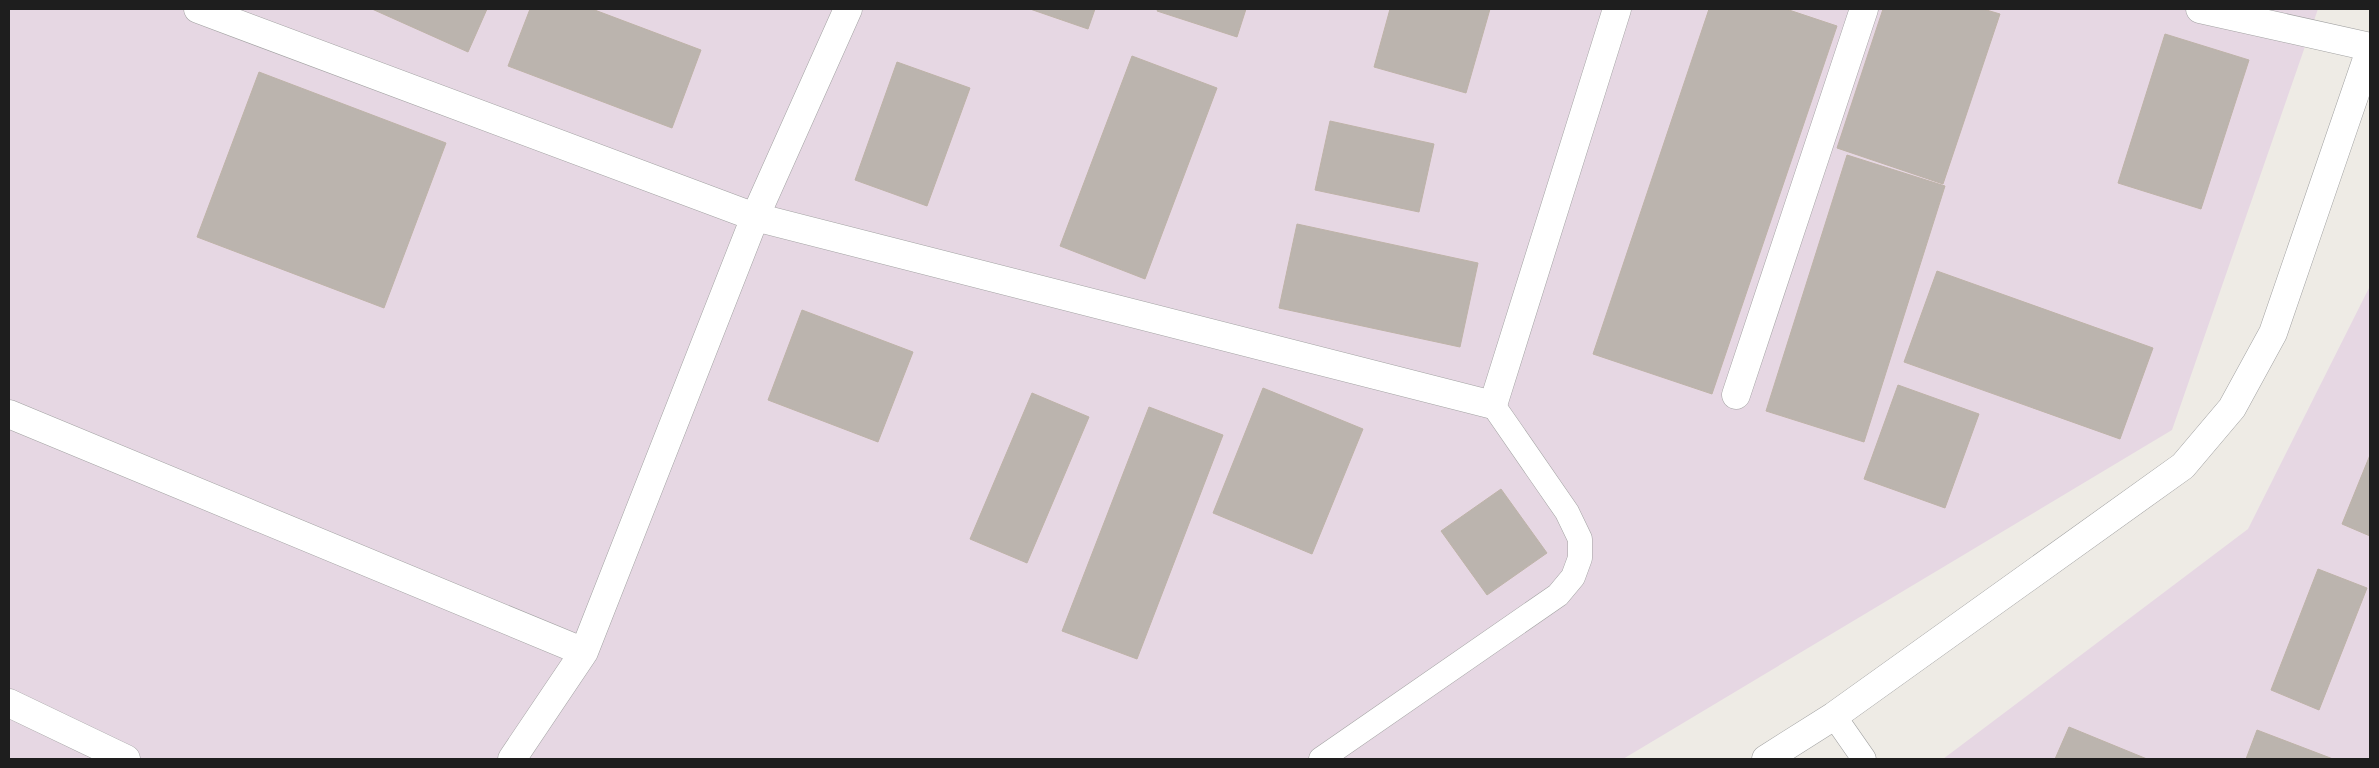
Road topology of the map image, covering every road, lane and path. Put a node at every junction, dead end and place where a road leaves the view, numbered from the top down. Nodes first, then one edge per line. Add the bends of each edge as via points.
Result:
1 (198, 9) edge
2 (848, 9) edge
3 (1617, 9) edge
4 (1864, 9) edge
5 (2200, 9) edge
6 (2370, 48) edge
7 (755, 217) junction
8 (1736, 395) dead end
9 (1493, 406) junction
10 (9, 414) edge
11 (584, 652) junction
12 (9, 703) edge
13 (1834, 716) junction
14 (126, 759) edge
15 (512, 759) edge
16 (1321, 759) edge
17 (1766, 759) edge
18 (1864, 759) edge

1 - 7 street
2 - 7 street
3 - 9 street
4 - 8 street
5 - 6 street
6 - 13 street via 2273,333 2232,408 2183,466
7 - 9 street
7 - 11 street
9 - 16 lane via 1568,512 1580,539 1580,558 1572,577 1558,595
10 - 11 street
11 - 15 street
12 - 14 street
13 - 17 street
13 - 18 lane

